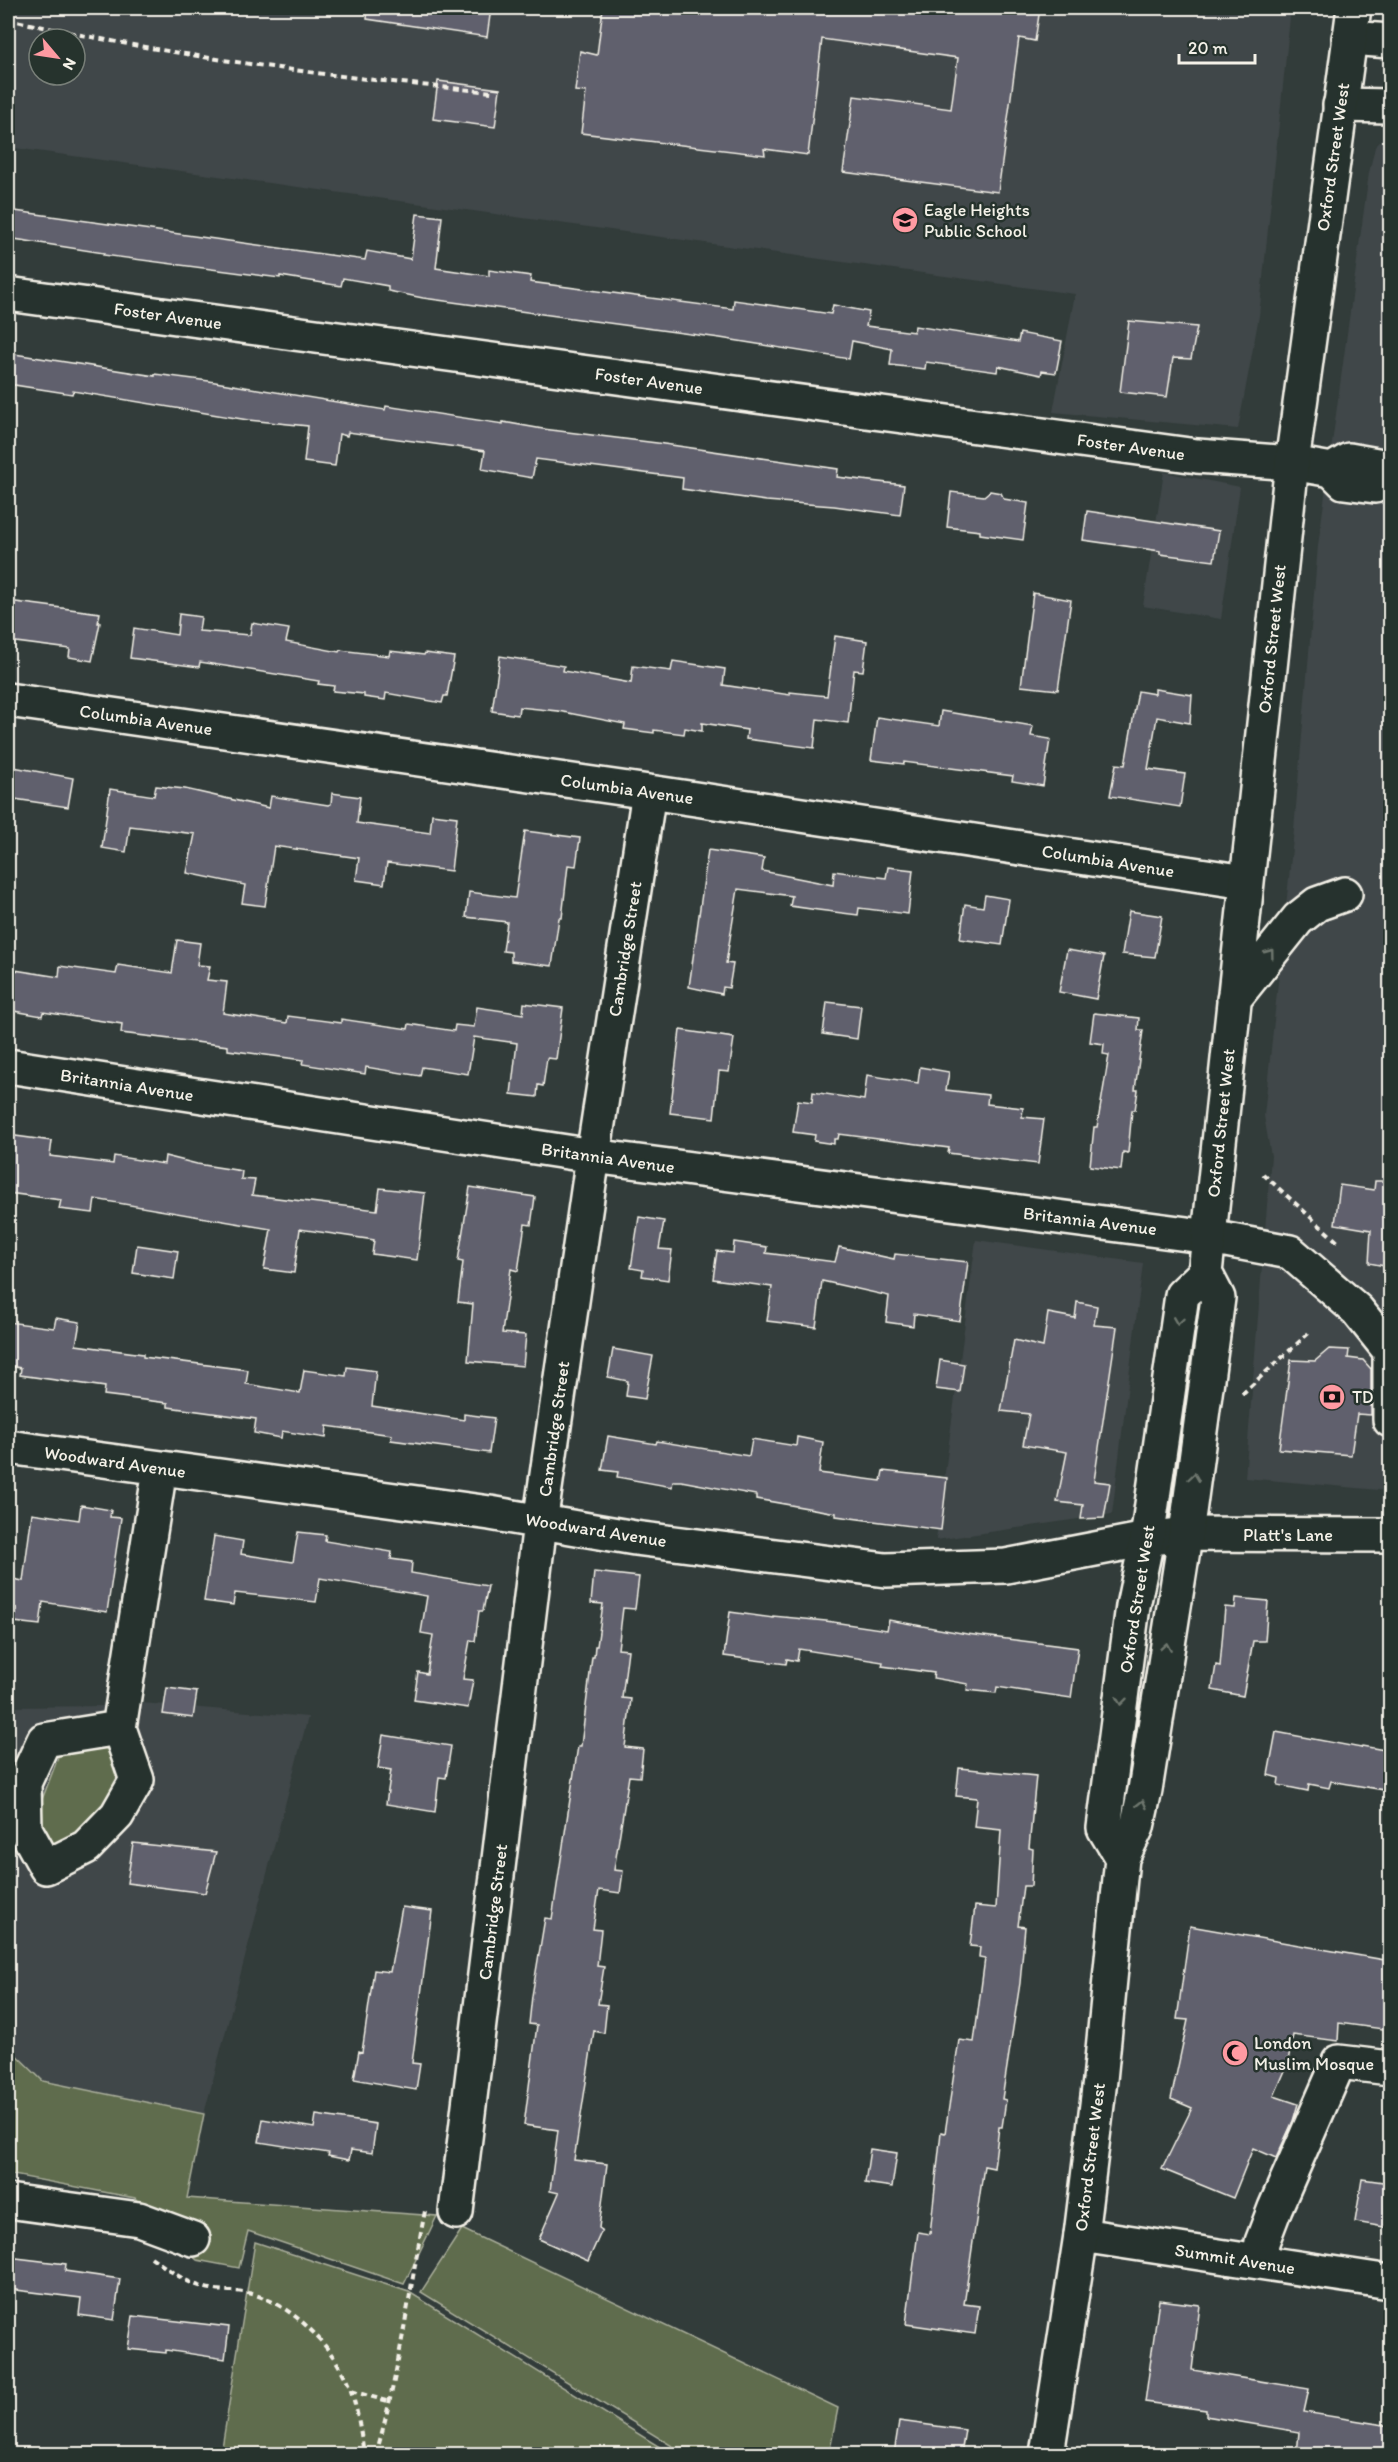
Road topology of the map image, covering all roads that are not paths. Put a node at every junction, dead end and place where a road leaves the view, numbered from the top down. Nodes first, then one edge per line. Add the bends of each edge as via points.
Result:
1 (1351, 23) edge
2 (1390, 41) edge
3 (1340, 105) junction
4 (1390, 106) edge
5 (8, 294) edge
6 (1292, 462) junction
7 (1390, 476) edge
8 (8, 700) edge
9 (649, 792) junction
10 (1246, 882) junction
11 (1345, 894) dead end
12 (1234, 999) junction
13 (8, 1066) edge
14 (592, 1156) junction
15 (1210, 1237) junction
16 (1205, 1273) junction
17 (1390, 1351) edge
18 (1390, 1420) edge
19 (8, 1447) edge
20 (160, 1469) junction
21 (540, 1523) junction
22 (1185, 1534) junction
23 (1390, 1535) edge
24 (1147, 1539) junction
25 (119, 1728) dead end
26 (1122, 1858) junction
27 (1390, 2068) edge
28 (8, 2201) edge
29 (441, 2208) road end
30 (1080, 2235) junction
31 (193, 2239) dead end
32 (1260, 2262) junction
33 (1390, 2282) edge
34 (1047, 2454) edge

1 - 2 street
1 - 3 street, Oxford Street West
3 - 4 street
3 - 6 street, Oxford Street West
5 - 6 street, Foster Avenue via 1185,454
6 - 7 street, Foster Avenue via 1332,470 1344,482 1375,486
6 - 10 street, Oxford Street West
8 - 9 street, Columbia Avenue
9 - 10 street, Columbia Avenue
9 - 14 street, Cambridge Street
10 - 12 street, Oxford Street West
12 -> 11 street via 1298,919 1317,904
12 - 15 street, Oxford Street West
13 - 14 street, Britannia Avenue
14 - 15 street, Britannia Avenue
14 - 21 street, Cambridge Street
15 - 16 street, Oxford Street West
15 - 17 street, Britannia Avenue via 1290,1252 1357,1310
22 -> 16 street, Oxford Street West via 1218,1298
16 -> 24 street, Oxford Street West via 1182,1295
17 - 18 street
19 - 20 street, Woodward Avenue
20 - 21 street, Woodward Avenue
20 - 25 street
21 - 24 street, Woodward Avenue via 886,1569 1006,1566
21 - 29 street, Cambridge Street
22 - 23 street, Platt's Lane
22 - 24 street, Woodward Avenue
26 -> 22 street, Oxford Street West via 1137,1827 1145,1790
24 -> 26 street, Oxford Street West via 1133,1605 1104,1828
26 - 30 street, Oxford Street West
27 - 32 street via 1339,2062 1275,2208 1262,2242
28 - 31 street via 139,2219
30 - 32 street, Summit Avenue
30 - 34 street, Oxford Street West
32 - 33 street, Summit Avenue

